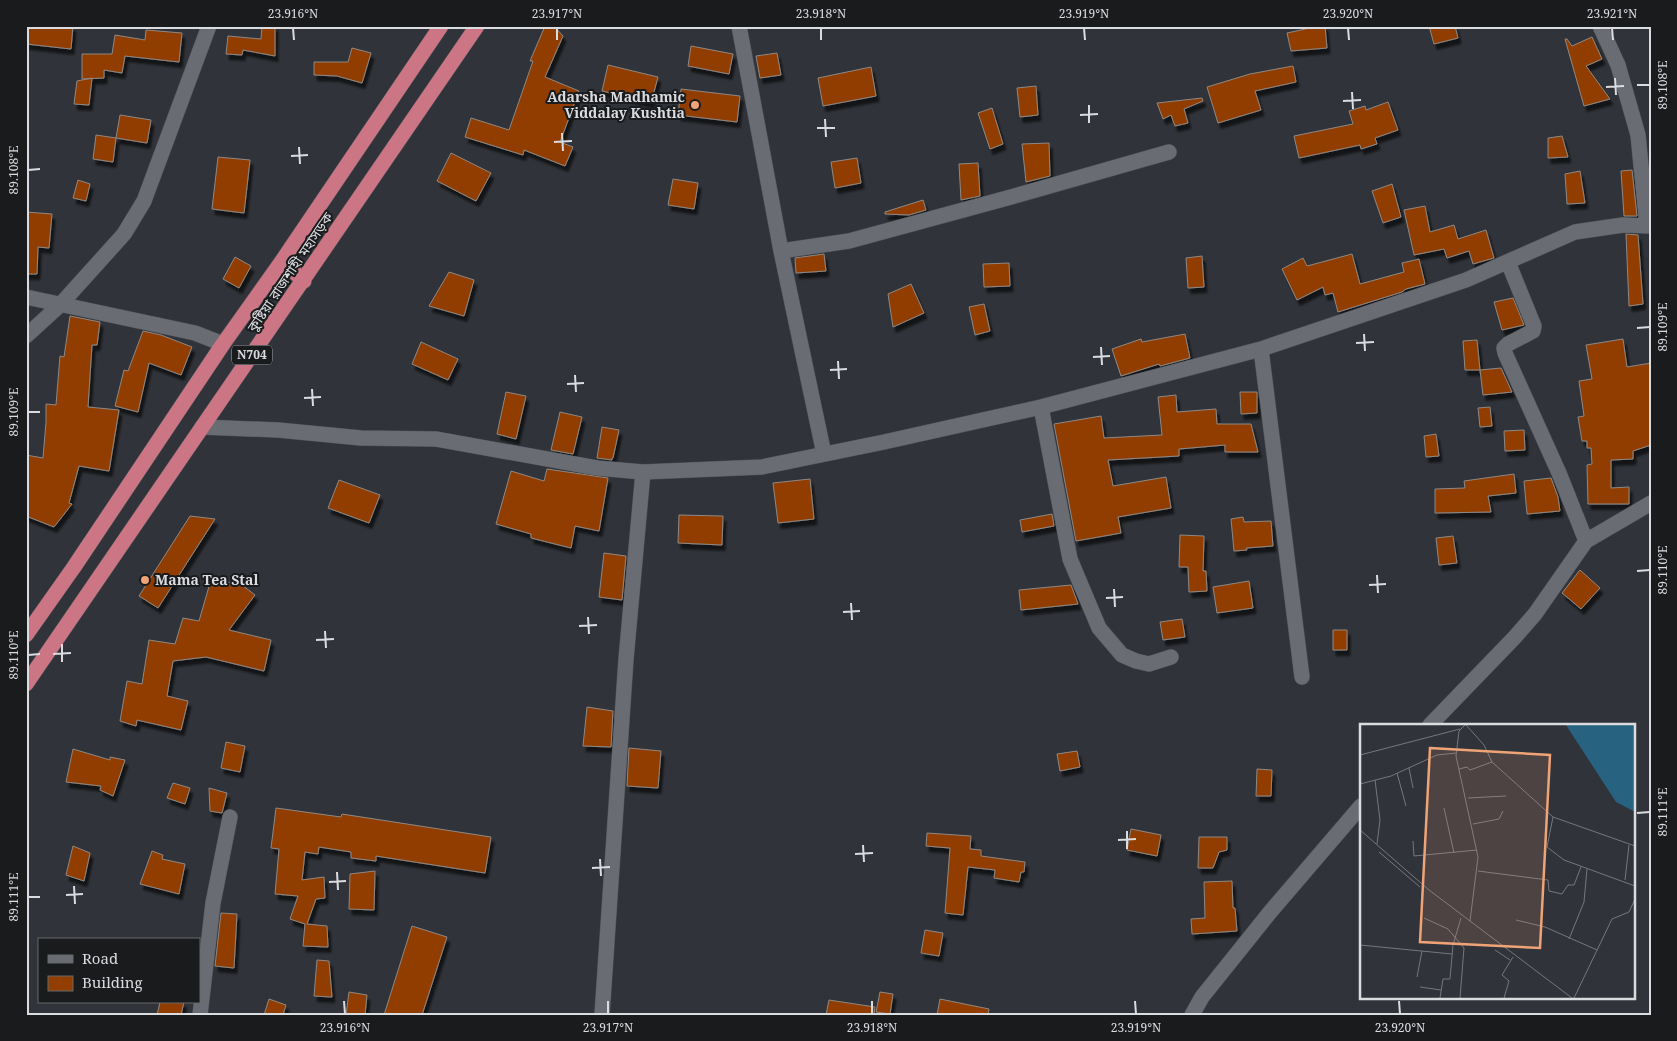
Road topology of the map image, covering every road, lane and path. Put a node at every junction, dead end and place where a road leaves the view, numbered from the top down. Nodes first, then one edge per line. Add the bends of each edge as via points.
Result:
1 (208, 26) edge
2 (441, 26) edge
3 (477, 26) edge
4 (738, 26) edge
5 (1600, 26) edge
6 (1169, 152) dead end
7 (1649, 226) edge
8 (781, 251) junction
9 (282, 261) junction
10 (1508, 262) junction
11 (304, 280) junction
12 (26, 297) edge
13 (60, 305) junction
14 (26, 336) edge
15 (223, 344) junction
16 (1261, 349) junction
17 (1041, 407) junction
18 (202, 426) junction
19 (824, 454) junction
20 (643, 472) junction
21 (1651, 503) edge
22 (1586, 541) junction
23 (74, 567) junction
24 (95, 584) junction
25 (26, 635) edge
26 (1171, 657) dead end
27 (1302, 677) dead end
28 (26, 684) edge
29 (1431, 724) edge
30 (1360, 807) edge
31 (230, 817) dead end
32 (200, 1015) edge
33 (602, 1015) edge
34 (1192, 1015) edge

1 - 13 street via 144,201 124,234
2 - 9 highway, কুষ্টিয়া রাজশাহী মহাসড়ক / N704
3 - 11 highway, কুষ্টিয়া রাজশাহী মহাসড়ক / N704
4 - 8 street
5 - 7 street via 1618,65 1638,135
6 - 8 street via 849,241
7 - 10 street via 1624,225 1575,232
8 - 19 street
9 - 11 highway
9 - 15 highway, কুষ্টিয়া রাজশাহী মহাসড়ক / N704
10 - 16 street via 1466,280
10 - 22 street via 1534,326 1533,331 1508,344 1504,348 1505,353
11 - 18 highway, কুষ্টিয়া রাজশাহী মহাসড়ক / N704
12 - 13 street
13 - 14 street
13 - 15 street via 195,333
15 - 23 highway, কুষ্টিয়া রাজশাহী মহাসড়ক / N704
16 - 17 street
16 - 27 street
17 - 19 street
17 - 26 street via 1070,559 1099,628 1122,656 1150,664
18 - 20 street via 361,438 436,439 596,468
18 - 24 highway, কুষ্টিয়া রাজশাহী মহাসড়ক / N704
19 - 20 street via 762,467
20 - 33 street via 626,660
21 - 22 street
22 - 29 street via 1535,614
23 - 24 highway
23 - 25 highway, কুষ্টিয়া রাজশাহী মহাসড়ক / N704
24 - 28 highway, কুষ্টিয়া রাজশাহী মহাসড়ক / N704
30 - 34 street via 1271,911 1202,997
31 - 32 street via 213,903

